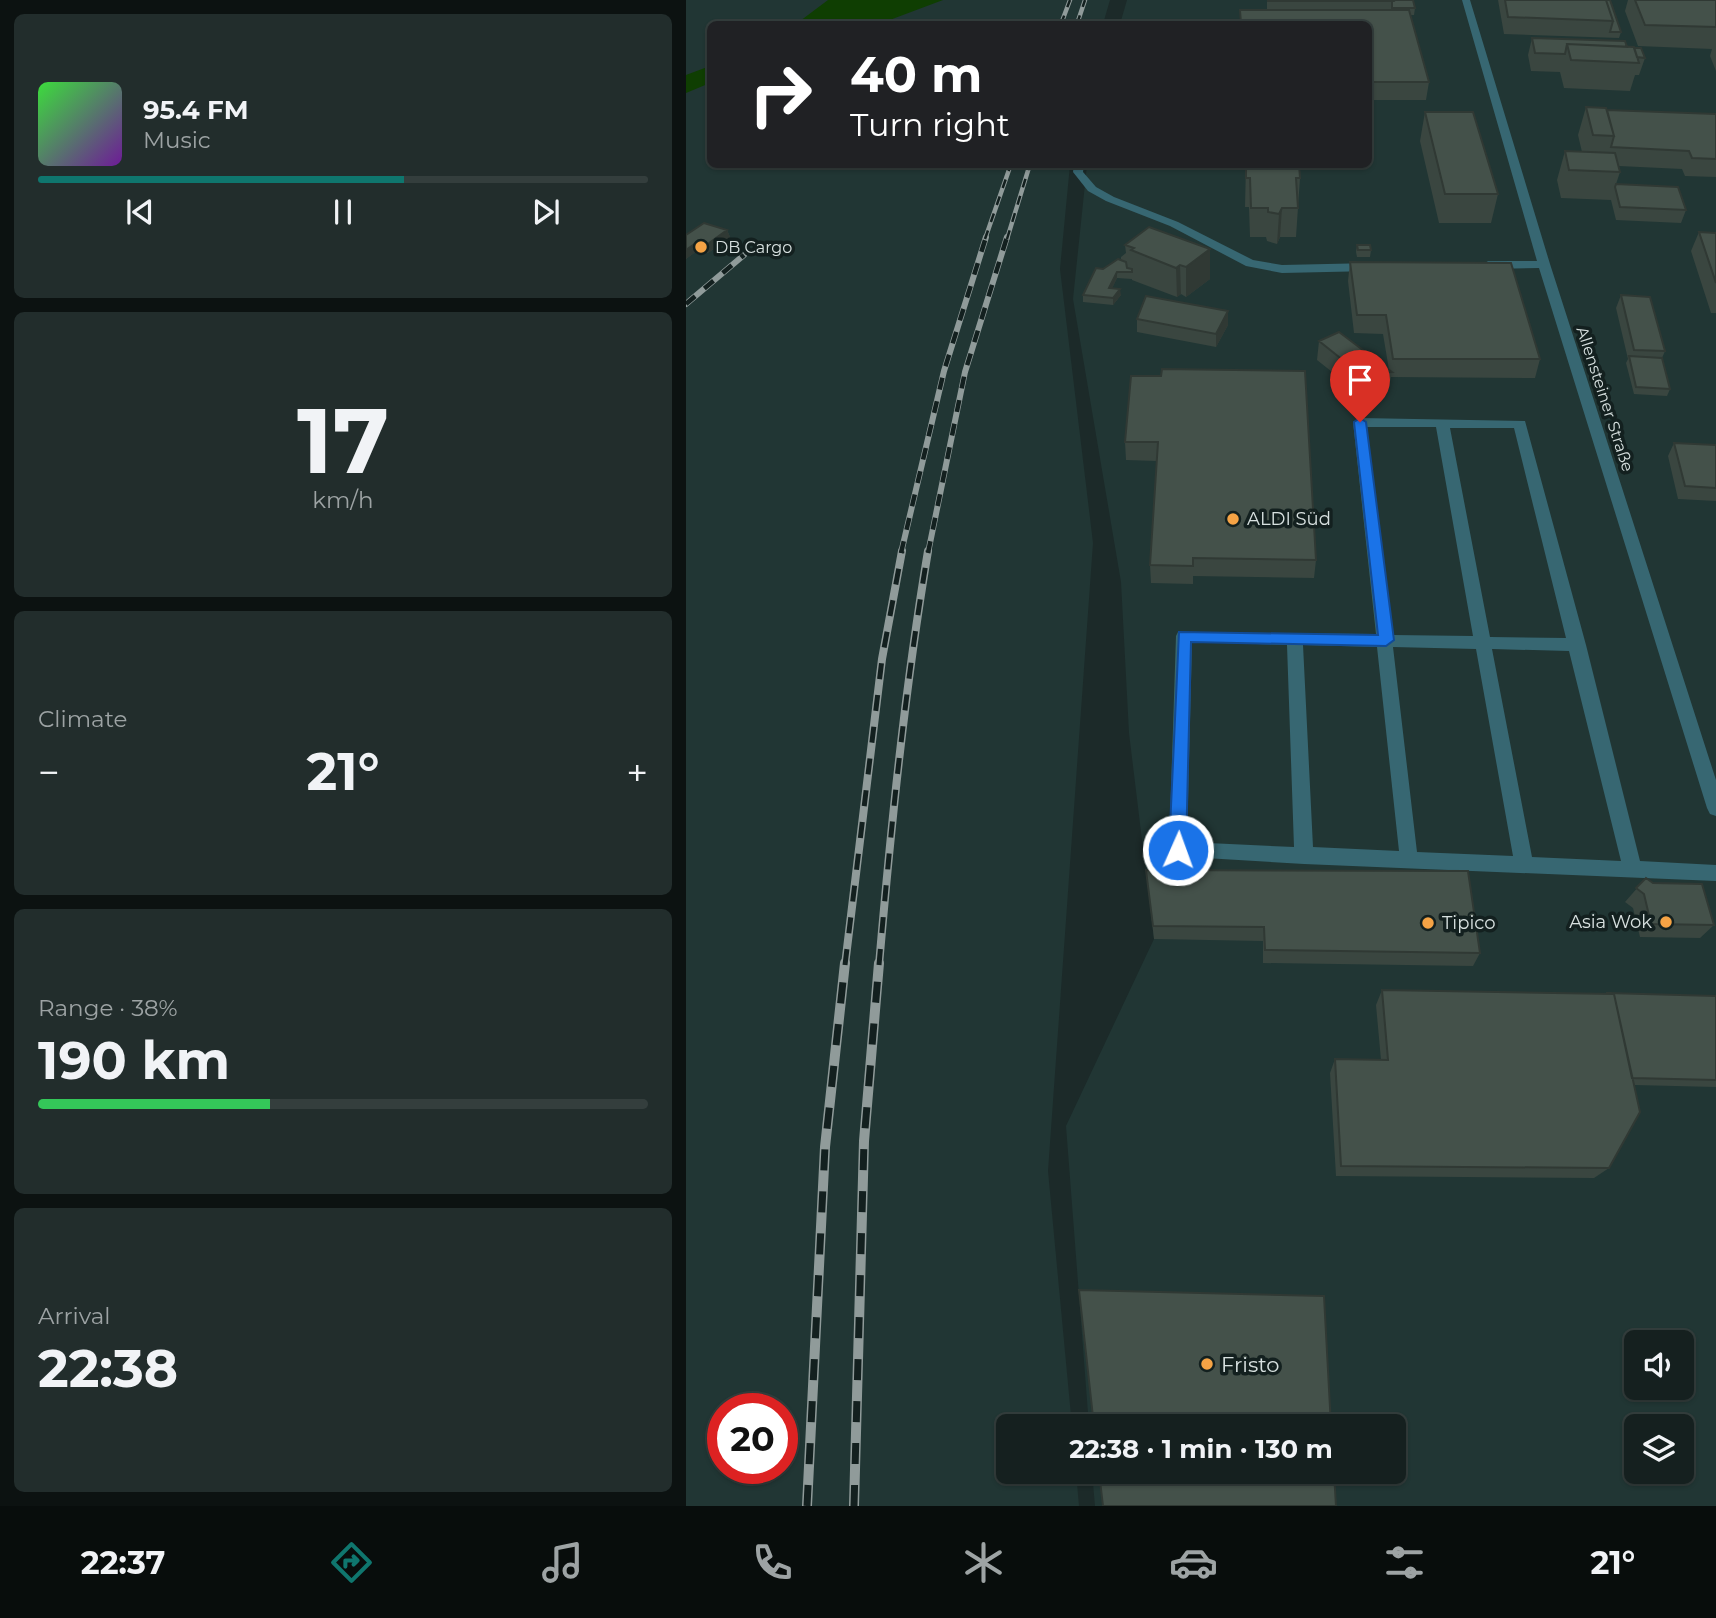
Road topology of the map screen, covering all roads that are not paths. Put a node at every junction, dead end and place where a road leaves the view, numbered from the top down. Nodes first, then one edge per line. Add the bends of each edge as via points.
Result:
1 (1466, 0) edge
2 (1078, 168) edge
3 (1544, 264) junction
4 (1475, 265) edge
5 (1379, 267) edge
6 (1442, 424) junction
7 (1295, 639) junction
8 (1386, 640) junction
9 (1483, 642) junction
10 (1578, 645) junction
11 (1716, 808) edge
12 (1304, 856) junction
13 (1409, 860) junction
14 (1524, 865) junction
15 (1633, 870) junction
16 (1716, 873) edge

1 - 3 street, Allensteiner Straße
2 - 5 street via 1093,189 1110,199 1174,224 1250,263 1282,269
3 - 4 street
3 - 11 street, Allensteiner Straße
6 - 8 street via 1360,422
6 - 9 street
6 - 10 street via 1520,424
7 - 8 street
7 - 12 street
7 - 12 street via 1184,636 1178,850
8 - 9 street
8 - 13 street
9 - 10 street
9 - 14 street
10 - 15 street
12 - 13 street
13 - 14 street
14 - 15 street
15 - 16 street

